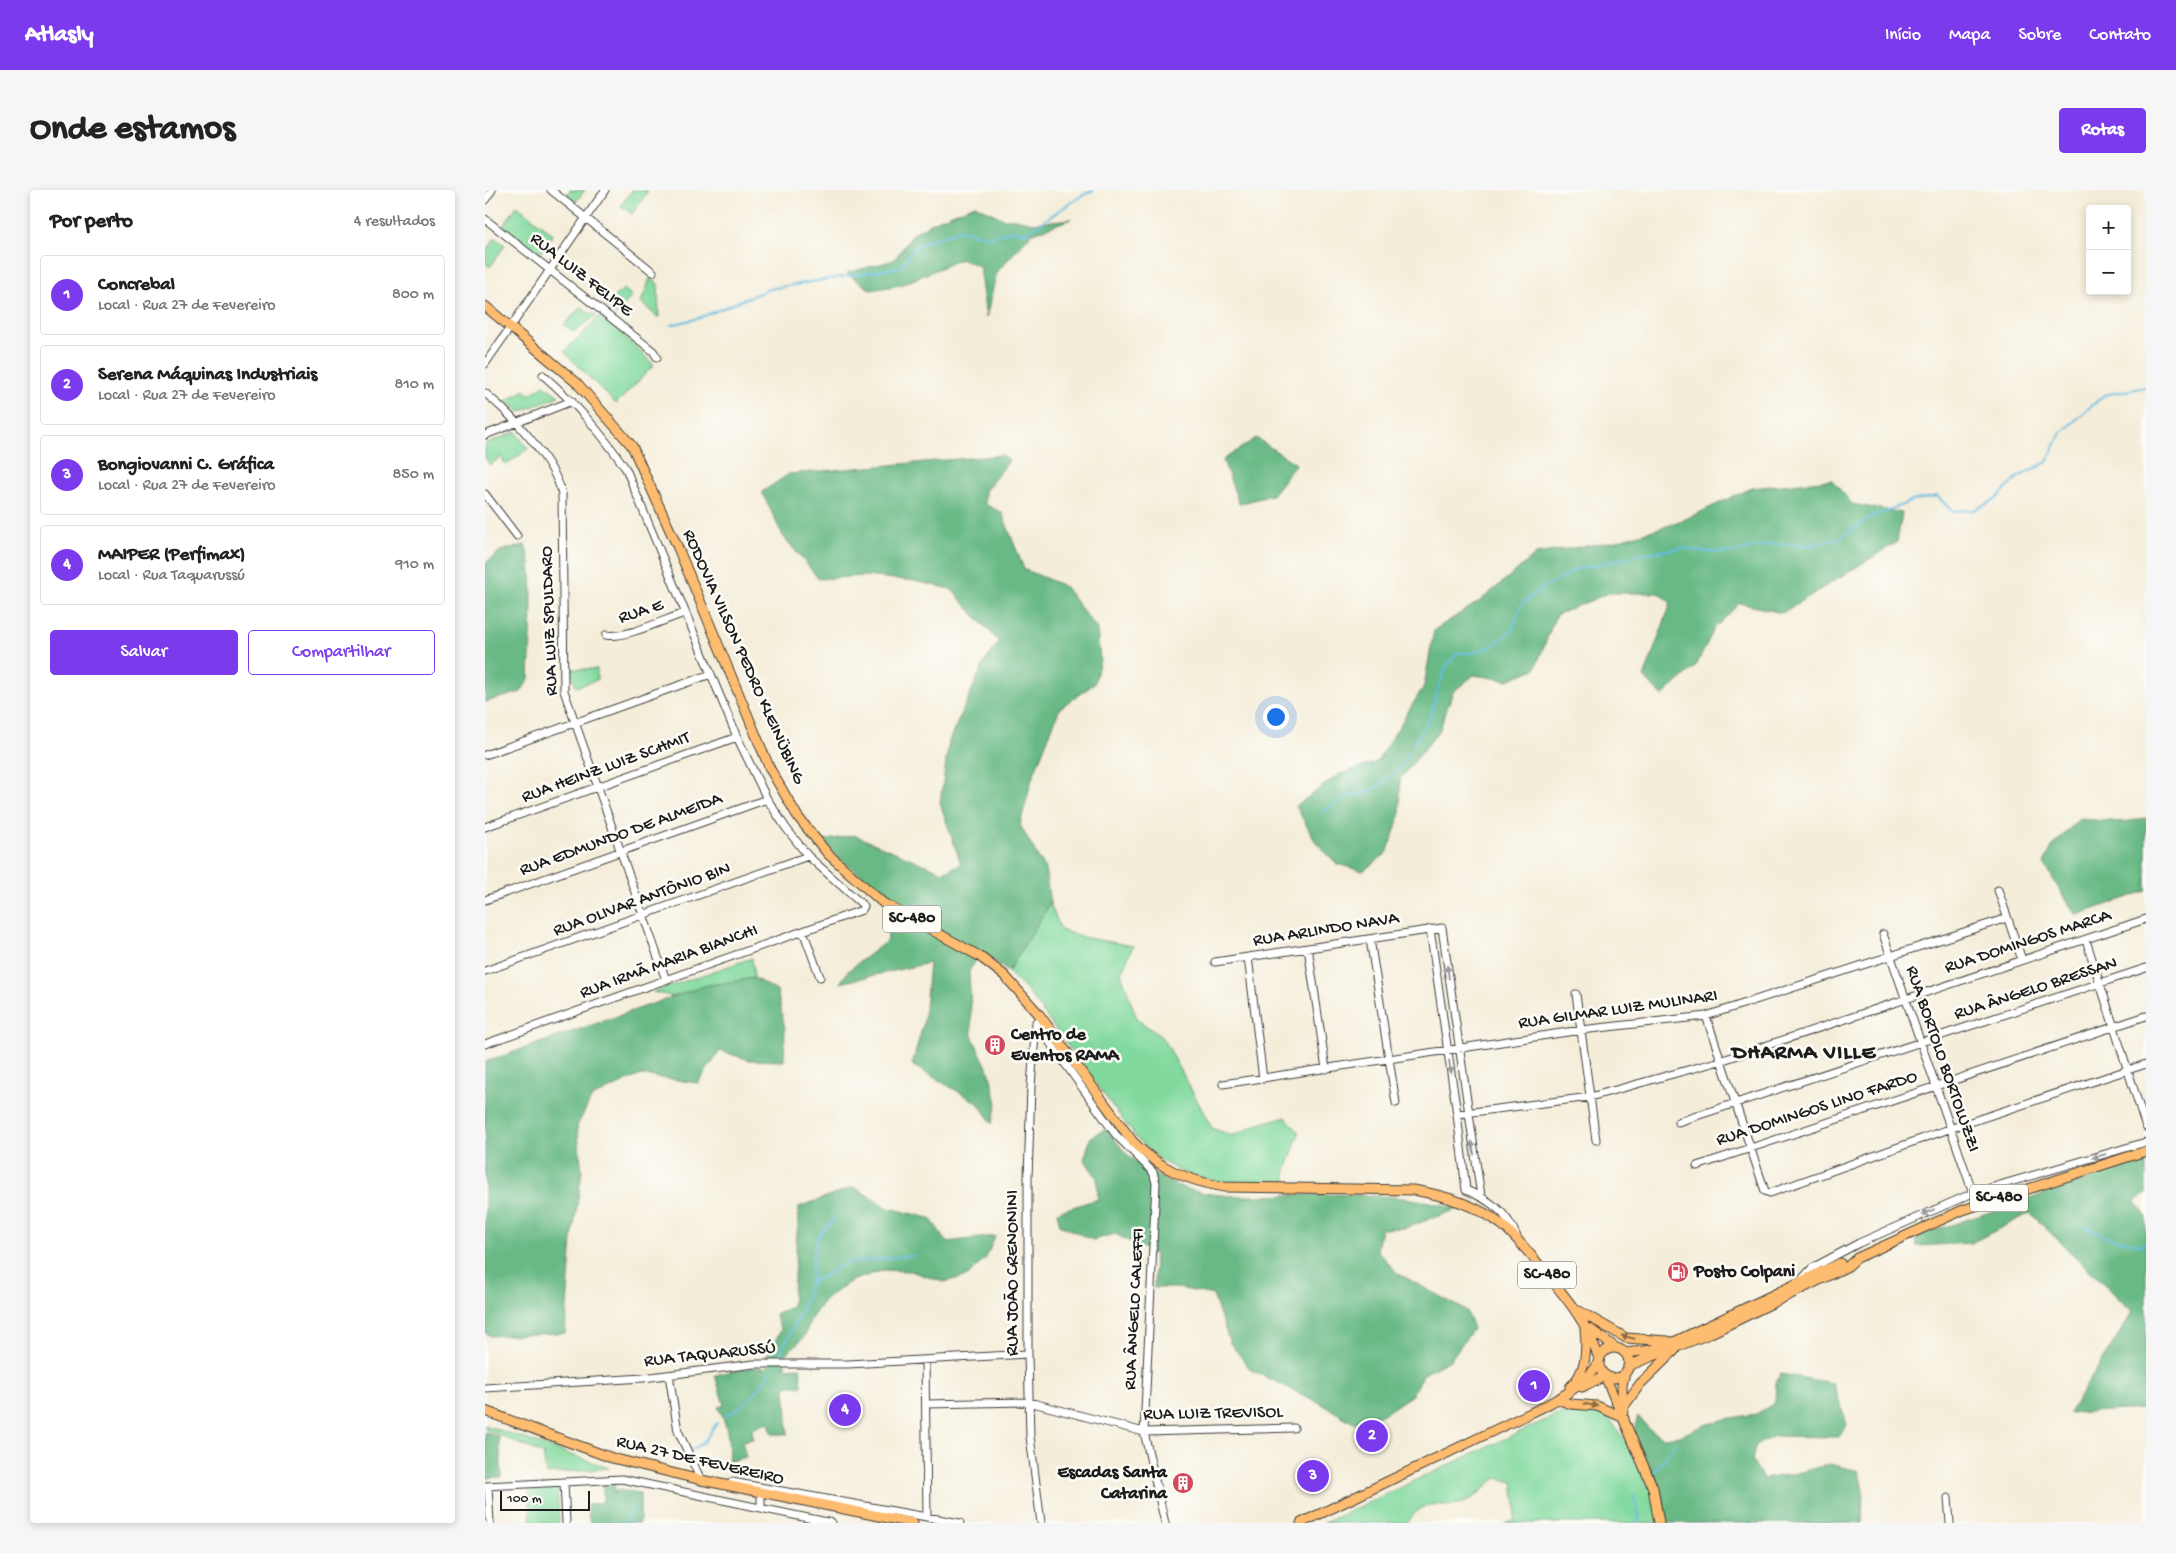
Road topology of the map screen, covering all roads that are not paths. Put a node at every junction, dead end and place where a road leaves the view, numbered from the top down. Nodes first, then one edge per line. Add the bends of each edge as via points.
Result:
1 (492, 190) edge
2 (551, 190) edge
3 (605, 190) edge
4 (485, 200) edge
5 (586, 218) junction
6 (485, 220) edge
7 (551, 271) junction
8 (653, 272) dead end
9 (485, 306) edge
10 (511, 327) junction
11 (657, 357) dead end
12 (485, 364) edge
13 (543, 376) dead end
14 (485, 393) edge
15 (572, 401) junction
16 (517, 423) junction
17 (485, 435) edge
18 (485, 494) edge
19 (517, 536) dead end
20 (685, 613) junction
21 (606, 635) dead end
22 (711, 674) junction
23 (574, 723) junction
24 (737, 737) junction
25 (485, 755) edge
26 (596, 787) junction
27 (767, 799) junction
28 (485, 827) edge
29 (619, 851) junction
30 (809, 856) junction
31 (1998, 890) dead end
32 (485, 900) edge
33 (642, 916) junction
34 (2007, 918) junction
35 (2146, 919) edge
36 (1430, 929) junction
37 (803, 931) junction
38 (1883, 934) dead end
39 (1370, 939) junction
40 (2086, 940) junction
41 (1308, 948) junction
42 (1891, 956) junction
43 (1247, 957) junction
44 (2022, 960) junction
45 (1215, 962) dead end
46 (2146, 968) edge
47 (485, 971) edge
48 (820, 977) dead end
49 (666, 980) junction
50 (2101, 984) junction
51 (1576, 994) dead end
52 (1905, 998) junction
53 (1038, 1013) junction
54 (1706, 1016) junction
55 (2146, 1016) edge
56 (1036, 1023) junction
57 (2115, 1027) junction
58 (1581, 1030) junction
59 (1919, 1043) junction
60 (485, 1044) edge
61 (1459, 1049) junction
62 (1448, 1050) junction
63 (1389, 1060) junction
64 (1721, 1061) junction
65 (2146, 1064) edge
66 (1326, 1069) junction
67 (2129, 1070) junction
68 (1263, 1079) junction
69 (1223, 1084) dead end
70 (1934, 1086) junction
71 (1590, 1097) junction
72 (1395, 1103) dead end
73 (1735, 1104) junction
74 (1469, 1112) junction
75 (1457, 1114) junction
76 (1678, 1122) dead end
77 (2146, 1126) edge
78 (1949, 1129) junction
79 (1596, 1140) dead end
80 (2146, 1142) edge
81 (1750, 1147) junction
82 (2146, 1151) edge
83 (1697, 1166) dead end
84 (1973, 1193) junction
85 (1481, 1196) junction
86 (1518, 1240) junction
87 (1857, 1258) junction
88 (1797, 1282) junction
89 (1577, 1310) junction
90 (1584, 1324) junction
91 (1678, 1344) junction
92 (1621, 1350) junction
93 (1028, 1354) junction
94 (925, 1360) junction
95 (1599, 1361) junction
96 (1627, 1370) junction
97 (669, 1375) junction
98 (1605, 1376) junction
99 (485, 1388) edge
100 (1557, 1399) junction
101 (1029, 1402) junction
102 (926, 1404) junction
103 (485, 1411) edge
104 (1623, 1414) junction
105 (1294, 1428) dead end
106 (1145, 1432) junction
107 (701, 1480) junction
108 (564, 1482) junction
109 (719, 1484) junction
110 (486, 1486) edge
111 (761, 1493) junction
112 (1948, 1498) dead end
113 (761, 1508) junction
114 (927, 1516) junction
115 (490, 1523) edge
116 (566, 1523) edge
117 (832, 1523) edge
118 (913, 1523) edge
119 (960, 1523) edge
120 (1041, 1523) edge
121 (1165, 1523) edge
122 (1301, 1523) edge
123 (1659, 1523) edge
124 (1950, 1523) edge

1 - 4 street
2 - 5 street
3 - 5 street
5 - 7 street
5 - 8 street
6 - 7 street, RUA LUIZ FELIPE
7 - 10 street
7 - 11 street, RUA LUIZ FELIPE
9 - 10 main road, RODOVIA VILSON PEDRO KLEINÜBING / SC-480
10 - 12 street
10 - 53 main road, RODOVIA VILSON PEDRO KLEINÜBING / SC-480 via 577,383 632,446 770,769 803,823 829,854 883,903 989,963 1024,995
13 - 15 street
14 - 16 street, RUA LUIZ SPULDARO
15 - 16 street
15 - 20 street via 601,433 626,470
16 - 17 street
16 - 23 street, RUA LUIZ SPULDARO via 559,481 562,494 564,691
18 - 19 street
20 - 21 street, RUA E via 624,634
20 - 22 street
22 - 23 street
22 - 24 street
23 - 25 street
23 - 26 street, RUA LUIZ SPULDARO
24 - 26 street, RUA HEINZ LUIZ SCHMIT
24 - 27 street
26 - 28 street, RUA HEINZ LUIZ SCHMIT
26 - 29 street, RUA LUIZ SPULDARO
27 - 29 street, RUA EDMUNDO DE ALMEIDA
27 - 30 street
29 - 32 street, RUA EDMUNDO DE ALMEIDA
29 - 33 street, RUA LUIZ SPULDARO
30 - 33 street, RUA OLIVAR ANTÔNIO BIN
30 - 37 street, RUA IRMÃ MARIA BIANCHI via 859,900 863,908
31 - 34 street
33 - 47 street, RUA OLIVAR ANTÔNIO BIN
33 - 49 street, RUA LUIZ SPULDARO
34 - 42 street, RUA GILMAR LUIZ MULINARI
34 - 44 street
35 - 40 street, RUA DOMINGOS MARCA
36 - 39 street, RUA ARLINDO NAVA
61 -> 36 street, RUA ARLINDO NAVA via 1442,928
36 - 62 street
37 - 48 street
37 - 49 street, RUA IRMÃ MARIA BIANCHI
38 - 42 street, RUA BORTOLO BORTOLUZZI
39 - 41 street, RUA ARLINDO NAVA
39 - 63 street
40 - 44 street, RUA DOMINGOS MARCA
40 - 50 street
41 - 43 street, RUA ARLINDO NAVA
41 - 66 street
42 - 52 street, RUA BORTOLO BORTOLUZZI
42 - 54 street, RUA GILMAR LUIZ MULINARI
43 - 45 street, RUA ARLINDO NAVA
43 - 68 street
44 - 52 street, RUA DOMINGOS MARCA
46 - 50 street, RUA ÂNGELO BRESSAN
49 - 60 street, RUA IRMÃ MARIA BIANCHI
50 - 57 street
50 - 59 street, RUA ÂNGELO BRESSAN
51 - 58 street
52 - 59 street, RUA BORTOLO BORTOLUZZI
52 - 64 street, RUA DOMINGOS MARCA
53 - 56 street, RUA JOÃO CRENONINI
53 - 86 main road, RODOVIA VILSON PEDRO KLEINÜBING / SC-480 via 1133,1142 1146,1155 1180,1176 1225,1187 1287,1190 1384,1188 1438,1194 1500,1224
54 - 58 street, RUA GILMAR LUIZ MULINARI
54 - 64 street
55 - 57 street, RUA DOMINGOS LINO FARDO
56 - 93 street, RUA JOÃO CRENONINI via 1028,1178
56 - 106 street, RUA ÂNGELO CALEFFI via 1116,1135 1153,1172 1156,1183
57 - 67 street
57 - 70 street, RUA DOMINGOS LINO FARDO
58 - 61 street, RUA GILMAR LUIZ MULINARI
58 - 71 street
59 - 70 street, RUA BORTOLO BORTOLUZZI
59 - 73 street, RUA ÂNGELO BRESSAN
61 - 62 street, RUA GILMAR LUIZ MULINARI
61 - 74 street
62 - 63 street, RUA GILMAR LUIZ MULINARI
62 -> 75 street
63 - 66 street, RUA GILMAR LUIZ MULINARI
63 - 72 street
64 - 71 street, RUA DOMINGOS MARCA
64 - 73 street
65 - 67 street
66 - 68 street, RUA GILMAR LUIZ MULINARI
67 - 77 street
67 - 78 street
68 - 69 street, RUA GILMAR LUIZ MULINARI
70 - 78 street, RUA BORTOLO BORTOLUZZI
70 - 81 street, RUA DOMINGOS LINO FARDO
71 - 74 street, RUA DOMINGOS MARCA
71 - 79 street
73 - 76 street, RUA ÂNGELO BRESSAN
73 - 81 street
74 - 75 street, RUA DOMINGOS MARCA
85 -> 74 street
75 - 85 street via 1466,1190
78 - 81 street via 1767,1193
78 - 84 street, RUA BORTOLO BORTOLUZZI
80 -> 84 street
81 - 83 street, RUA DOMINGOS LINO FARDO
82 - 87 main road, SC-480 via 1963,1210
84 -> 88 street via 1859,1243 1812,1268
85 - 86 street via 1507,1216
86 - 89 main road, RODOVIA VILSON PEDRO KLEINÜBING / SC-480
87 - 88 main road, SC-480
87 - 91 main road, SC-480 via 1848,1266 1765,1308
88 - 91 main road, SC-480
89 - 90 main road, RODOVIA VILSON PEDRO KLEINÜBING / SC-480
91 -> 89 main road via 1626,1338
90 - 92 main road, RODOVIA VILSON PEDRO KLEINÜBING / SC-480
90 - 95 main road, RODOVIA VILSON PEDRO KLEINÜBING / SC-480
90 - 100 main road via 1585,1364 1577,1382
91 - 92 main road, SC-480 via 1651,1350
91 - 96 main road, SC-480
91 - 104 main road via 1640,1384
92 - 95 main road via 1606,1350
92 - 96 main road
93 - 94 street, RUA TAQUARUSSÚ
93 - 101 street, RUA JOÃO CRENONINI
94 - 97 street, RUA TAQUARUSSÚ via 753,1364
94 - 102 street
95 - 98 main road
95 - 100 main road via 1590,1377
96 - 98 main road via 1618,1378
96 - 104 main road via 1622,1385
97 - 99 street, RUA TAQUARUSSÚ
97 - 107 street via 678,1431
98 - 100 main road
98 - 104 main road
100 -> 104 main road
100 - 122 main road
101 - 102 street, RUA LUIZ TREVISOL
101 - 106 street, RUA LUIZ TREVISOL
101 - 120 street, RUA JOÃO CRENONINI
102 - 114 street
103 - 107 main road, RUA 27 DE FEVEREIRO via 612,1458
104 - 123 main road via 1653,1488
105 - 106 street, RUA LUIZ TREVISOL
106 - 121 street, RUA ÂNGELO CALEFFI
107 - 109 main road, RUA 27 DE FEVEREIRO
108 - 110 street
108 - 113 street via 622,1479
108 - 116 street
109 - 111 main road, RUA 27 DE FEVEREIRO
109 - 114 street via 719,1480
110 - 115 street
111 - 113 street
111 - 118 main road, RUA 27 DE FEVEREIRO
112 - 124 street
113 - 117 street
114 - 119 street

